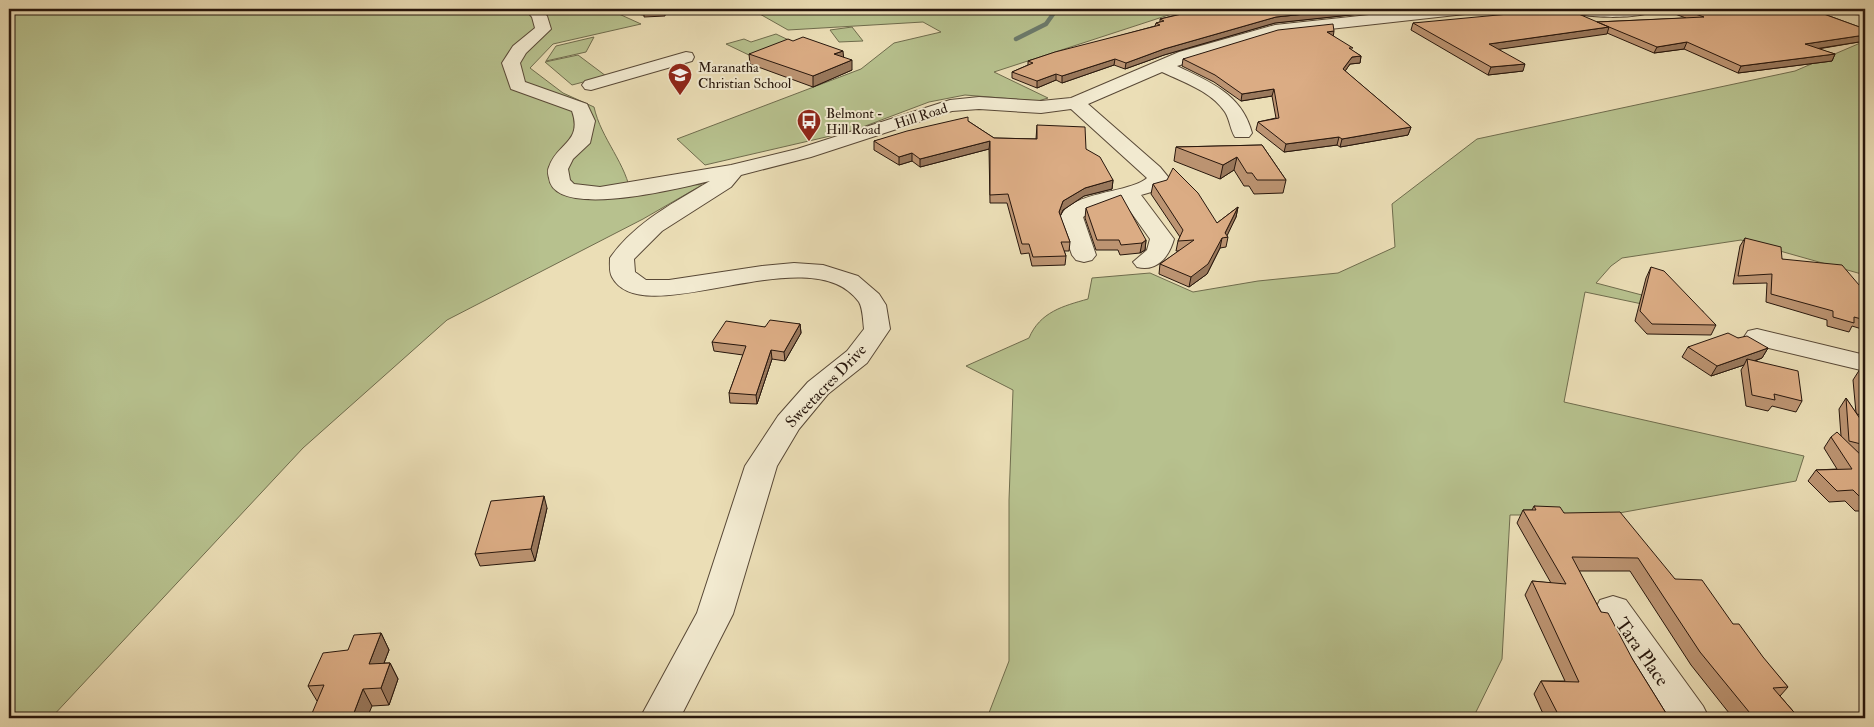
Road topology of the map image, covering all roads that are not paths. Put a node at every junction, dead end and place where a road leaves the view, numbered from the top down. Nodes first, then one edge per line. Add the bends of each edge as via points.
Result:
1 (532, 9) edge
2 (1466, 9) edge
3 (1574, 9) edge
4 (1648, 9) edge
5 (686, 57) dead end
6 (1162, 65) junction
7 (586, 97) junction
8 (1075, 103) junction
9 (1242, 133) dead end
10 (730, 171) junction
11 (1128, 193) junction
12 (1084, 255) dead end
13 (1145, 262) dead end
14 (1757, 337) dead end
15 (1865, 363) edge
16 (1613, 610) dead end
17 (660, 718) edge
18 (1689, 718) edge

1 - 7 street via 539,16 543,29 519,50 511,63 517,85
2 - 6 street, Hill Road via 1291,27 1229,42
3 - 4 street via 1615,13
5 - 7 street
6 - 8 street, Hill Road
6 - 9 street via 1225,100 1237,112
7 - 10 street, Hill Road via 580,143 564,156 558,169 560,183 568,189 618,193
8 - 10 street, Hill Road via 1041,107 979,103 950,106 827,147
8 - 11 street via 1157,176 1155,184
10 - 17 street, Sweetacres Drive via 726,180 638,238 622,258 623,276 641,287 679,286 772,272 818,272 848,279 871,300 877,329 857,357 818,388 788,423 761,466 715,614
11 - 12 street via 1070,206 1071,220
11 - 13 street via 1162,239 1158,252
14 - 15 street
16 - 18 street, Tara Place

